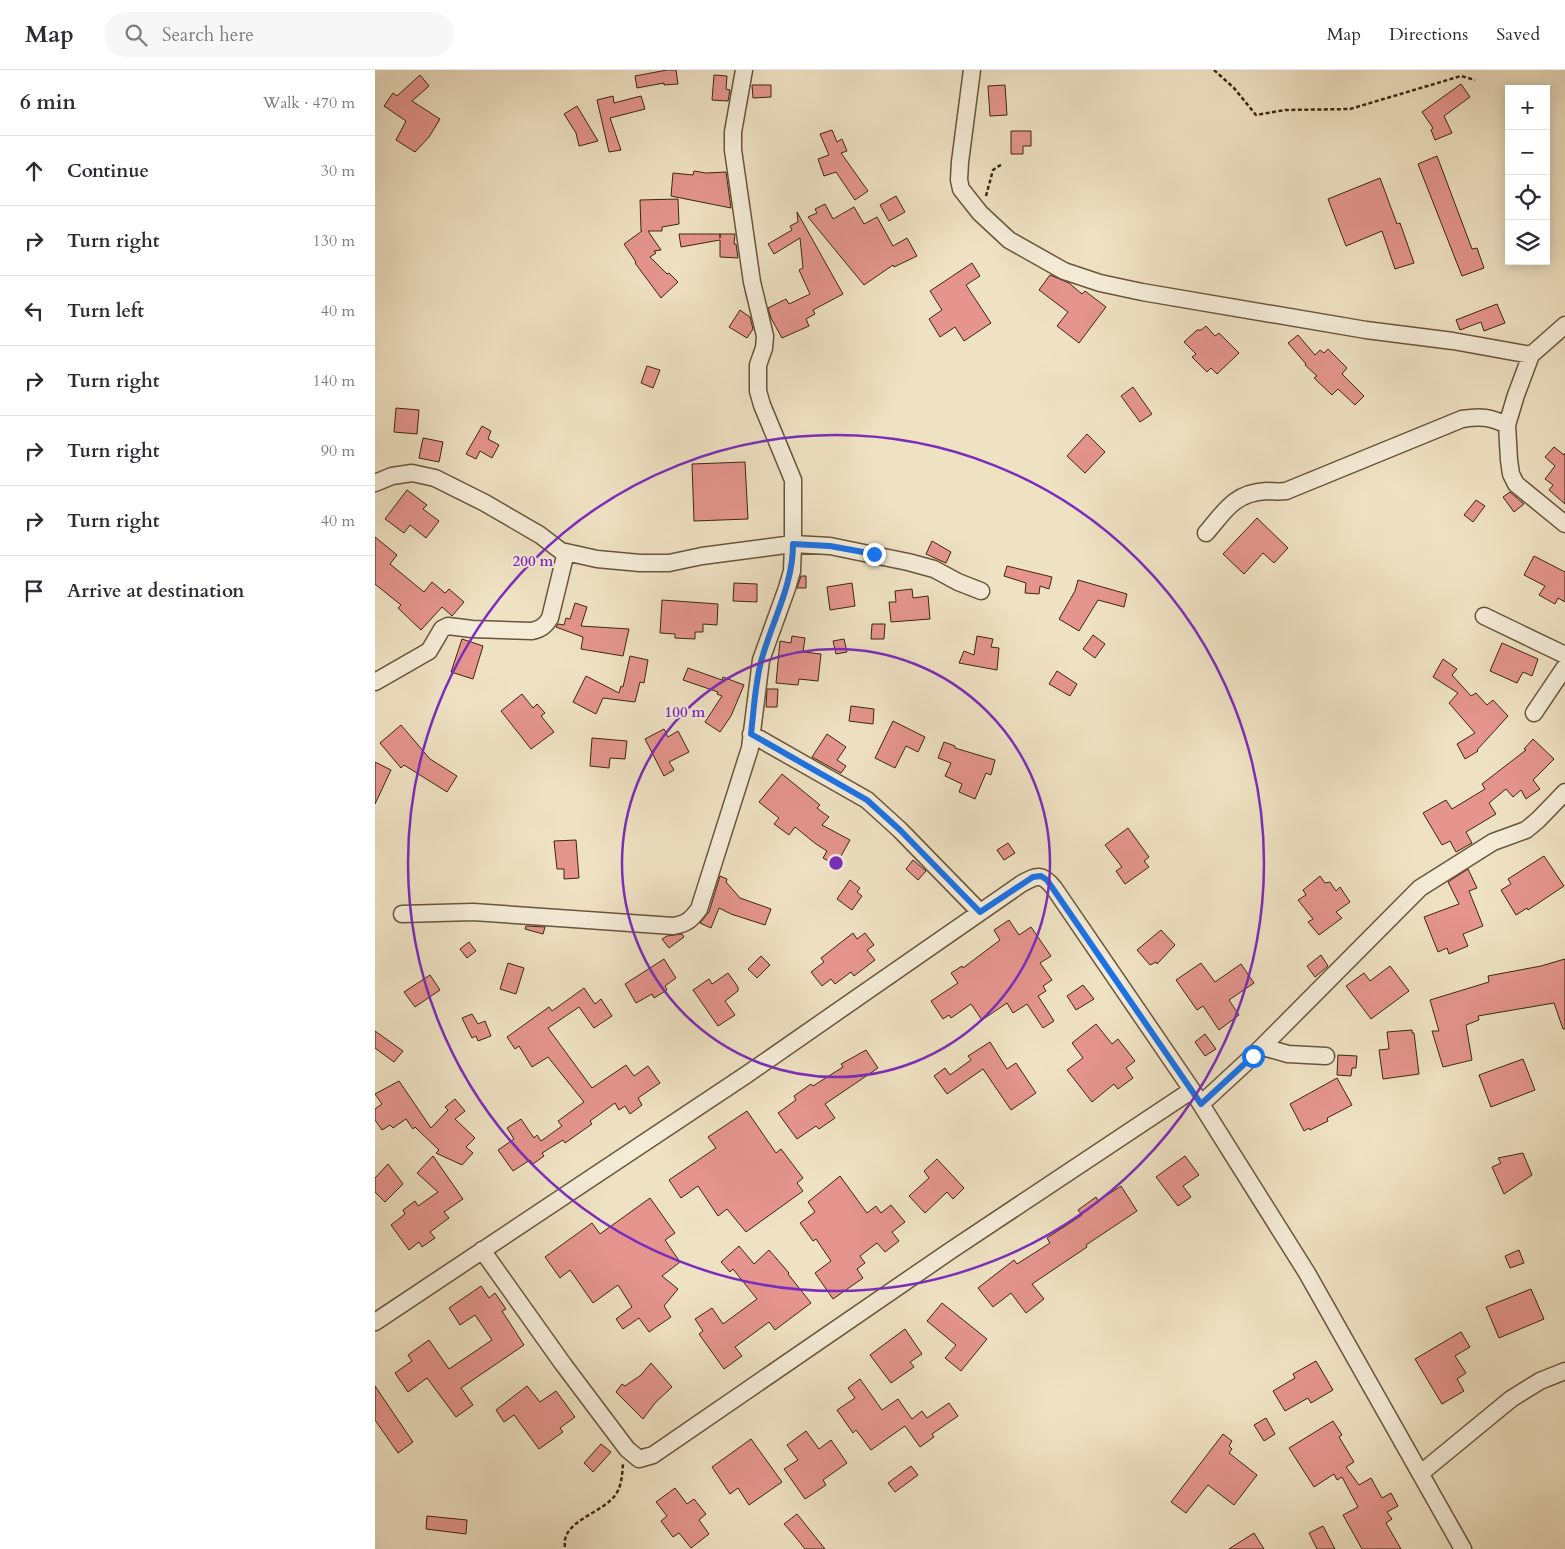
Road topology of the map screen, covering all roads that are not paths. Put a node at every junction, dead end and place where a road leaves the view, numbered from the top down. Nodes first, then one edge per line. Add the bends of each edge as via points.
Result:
1 (744, 70) edge
2 (972, 70) edge
3 (1565, 325) edge
4 (1531, 355) junction
5 (1507, 425) junction
6 (375, 483) edge
7 (1565, 524) edge
8 (1206, 533) dead end
9 (793, 544) junction
10 (565, 552) junction
11 (981, 591) dead end
12 (1485, 616) dead end
13 (1565, 655) edge
14 (1565, 667) edge
15 (375, 682) edge
16 (1534, 713) dead end
17 (751, 734) junction
18 (1565, 792) edge
19 (980, 912) junction
20 (402, 914) dead end
21 (1263, 1047) junction
22 (1326, 1056) dead end
23 (1197, 1097) junction
24 (482, 1250) junction
25 (375, 1322) edge
26 (1565, 1371) edge
27 (1421, 1473) junction
28 (1463, 1549) edge

1 - 9 street via 733,150 752,282 765,336 758,365 758,391 793,480
2 - 4 street via 959,180 961,189 1009,240 1064,271 1142,292
3 - 4 street
4 - 5 street
5 - 7 street via 1511,474 1516,484
5 - 8 street via 1479,416 1462,419 1286,491 1245,495 1233,502
6 - 10 street via 412,473 435,478 485,503
9 - 10 street via 669,563 597,559
9 - 11 street via 830,546 908,562 933,569
9 - 17 street via 792,571 761,660
10 - 15 street via 550,618 541,629 448,626 442,629 429,651
12 - 13 street
14 - 16 street
17 - 19 street via 867,800 907,836
17 - 20 street via 750,748 699,909 685,925 473,912
18 - 21 street via 1526,830 1493,842 1420,888
19 - 23 street via 1033,877 1041,876 1047,880
19 - 24 street via 746,1076
21 - 22 street via 1288,1054
21 - 23 street
23 - 24 street via 950,1251 653,1455 639,1459 563,1364
23 - 27 street via 1307,1273
24 - 25 street
26 - 27 street via 1540,1380 1511,1399
27 - 28 street

